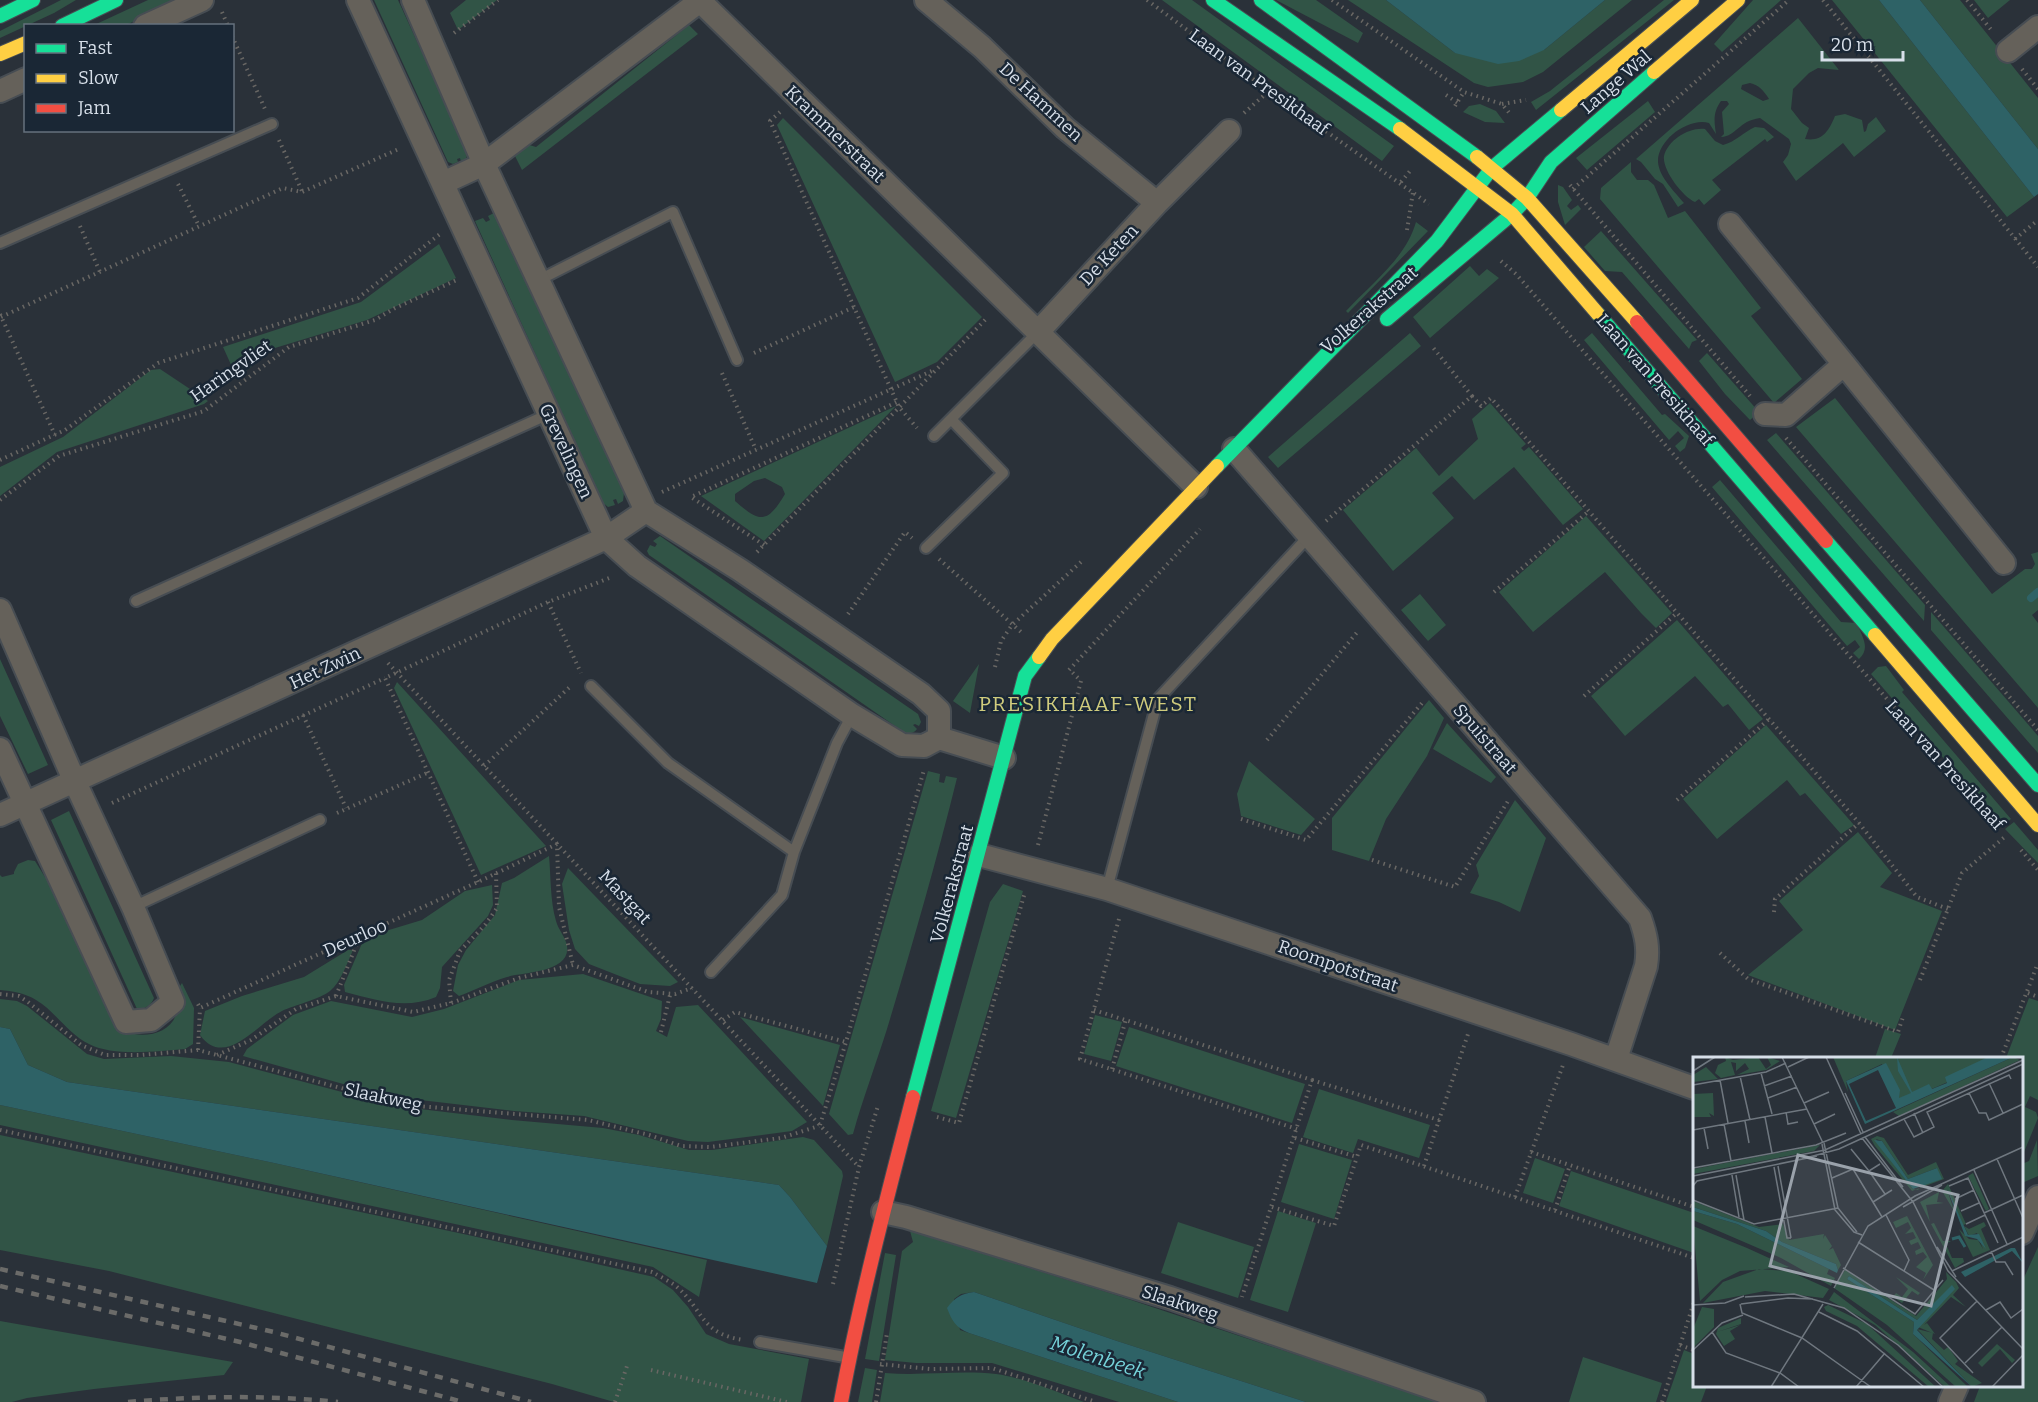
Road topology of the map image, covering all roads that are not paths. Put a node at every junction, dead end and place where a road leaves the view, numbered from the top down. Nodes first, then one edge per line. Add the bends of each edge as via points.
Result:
1 (33, 0) edge
2 (116, 0) edge
3 (202, 0) edge
4 (358, 0) edge
5 (413, 0) edge
6 (926, 0) edge
7 (1214, 0) edge
8 (1261, 0) edge
9 (1692, 0) edge
10 (1738, 0) edge
11 (0, 16) edge
12 (66, 24) edge
13 (149, 24) edge
14 (2038, 27) edge
15 (24, 44) edge
16 (2008, 51) dead end
17 (0, 54) edge
18 (24, 80) edge
19 (0, 91) edge
20 (272, 124) dead end
21 (1229, 131) road end
22 (484, 164) junction
23 (1492, 168) junction
24 (443, 183) junction
25 (1478, 187) junction
26 (1527, 198) junction
27 (1157, 203) junction
28 (1512, 214) junction
29 (1730, 224) dead end
30 (0, 243) edge
31 (539, 280) junction
32 (1378, 326) dead end
33 (1038, 332) junction
34 (1351, 349) dead end
35 (737, 360) road end
36 (1844, 364) junction
37 (549, 414) junction
38 (1765, 414) road end
39 (951, 419) junction
40 (934, 436) road end
41 (1234, 449) junction
42 (1196, 487) junction
43 (644, 506) junction
44 (1310, 534) junction
45 (606, 538) junction
46 (926, 548) road end
47 (2004, 563) dead end
48 (136, 601) dead end
49 (0, 610) edge
50 (591, 686) dead end
51 (852, 715) junction
52 (936, 741) junction
53 (0, 749) edge
54 (1004, 758) junction
55 (75, 782) junction
56 (2038, 785) edge
57 (27, 804) junction
58 (0, 815) edge
59 (320, 820) road end
60 (2038, 825) edge
61 (794, 852) junction
62 (979, 855) junction
63 (1117, 892) junction
64 (133, 907) junction
65 (711, 972) dead end
66 (1616, 1059) junction
67 (1693, 1087) edge
68 (2031, 1202) edge
69 (883, 1212) junction
70 (2023, 1230) edge
71 (760, 1342) road end
72 (849, 1358) junction
73 (1957, 1387) edge
74 (841, 1402) edge
75 (1474, 1402) edge
76 (1950, 1402) edge

1 - 11 street
2 - 12 street
3 - 13 street
4 - 24 street, Grevelingen
5 - 22 street
6 - 27 street, De Hammen via 982,47 1065,128
7 - 25 street, Laan van Presikhaaf
8 - 23 street, Laan van Presikhaaf
9 - 23 street, Lange Wal
10 - 26 street, Lange Wal via 1551,162
14 - 16 street
15 - 17 street
18 - 19 street
20 - 30 lane
21 - 27 street, De Keten
22 - 24 street, Krammerstraat
22 - 31 street
22 - 33 street, Krammerstraat via 700,1
23 - 25 street, Volkerakstraat
23 - 26 street, Laan van Presikhaaf
24 - 37 street, Grevelingen
25 - 28 street, Laan van Presikhaaf
25 - 41 street, Volkerakstraat via 1437,241
26 - 28 street, Volkerakstraat
26 - 56 street, Laan van Presikhaaf
27 - 33 street, De Keten
28 - 32 street, Volkerakstraat
28 - 60 street, Laan van Presikhaaf
29 - 36 street
31 - 35 lane via 673,212
31 - 43 street
33 - 39 lane, De Keten
33 - 42 street, Krammerstraat
34 - 41 street, Volkerakstraat
36 - 38 street via 1786,415
36 - 47 street
37 - 45 street, Grevelingen
37 - 48 lane
39 - 40 lane, De Keten
39 - 46 lane via 1004,473
41 - 42 street, Volkerakstraat
41 - 44 street, Spuistraat
42 - 54 street, Volkerakstraat via 1036,660 1025,676
43 - 45 street, Het Zwin
43 - 52 street via 921,694 939,711
44 - 63 lane via 1158,699
44 - 66 street, Spuistraat via 1640,918 1647,938 1646,966
45 - 51 street, Grevelingen via 637,566
45 - 55 street, Het Zwin
49 - 55 street
50 - 61 lane via 668,764
51 - 52 street, Grevelingen via 902,745 924,746
51 - 61 lane
52 - 54 street, Grevelingen
53 - 57 street
54 - 62 street, Volkerakstraat
55 - 57 street, Het Zwin
55 - 64 street
57 - 58 street, Het Zwin
57 - 64 street via 126,1022 151,1020 173,1002
59 - 64 lane
61 - 65 lane via 782,895
62 - 63 street, Roompotstraat
62 - 69 street, Volkerakstraat
63 - 66 street, Roompotstraat
66 - 67 street, Roompotstraat
68 - 70 street
69 - 72 street, Volkerakstraat
69 - 75 street, Slaakweg via 1170,1298
71 - 72 lane
72 - 74 street, Volkerakstraat
73 - 76 street

